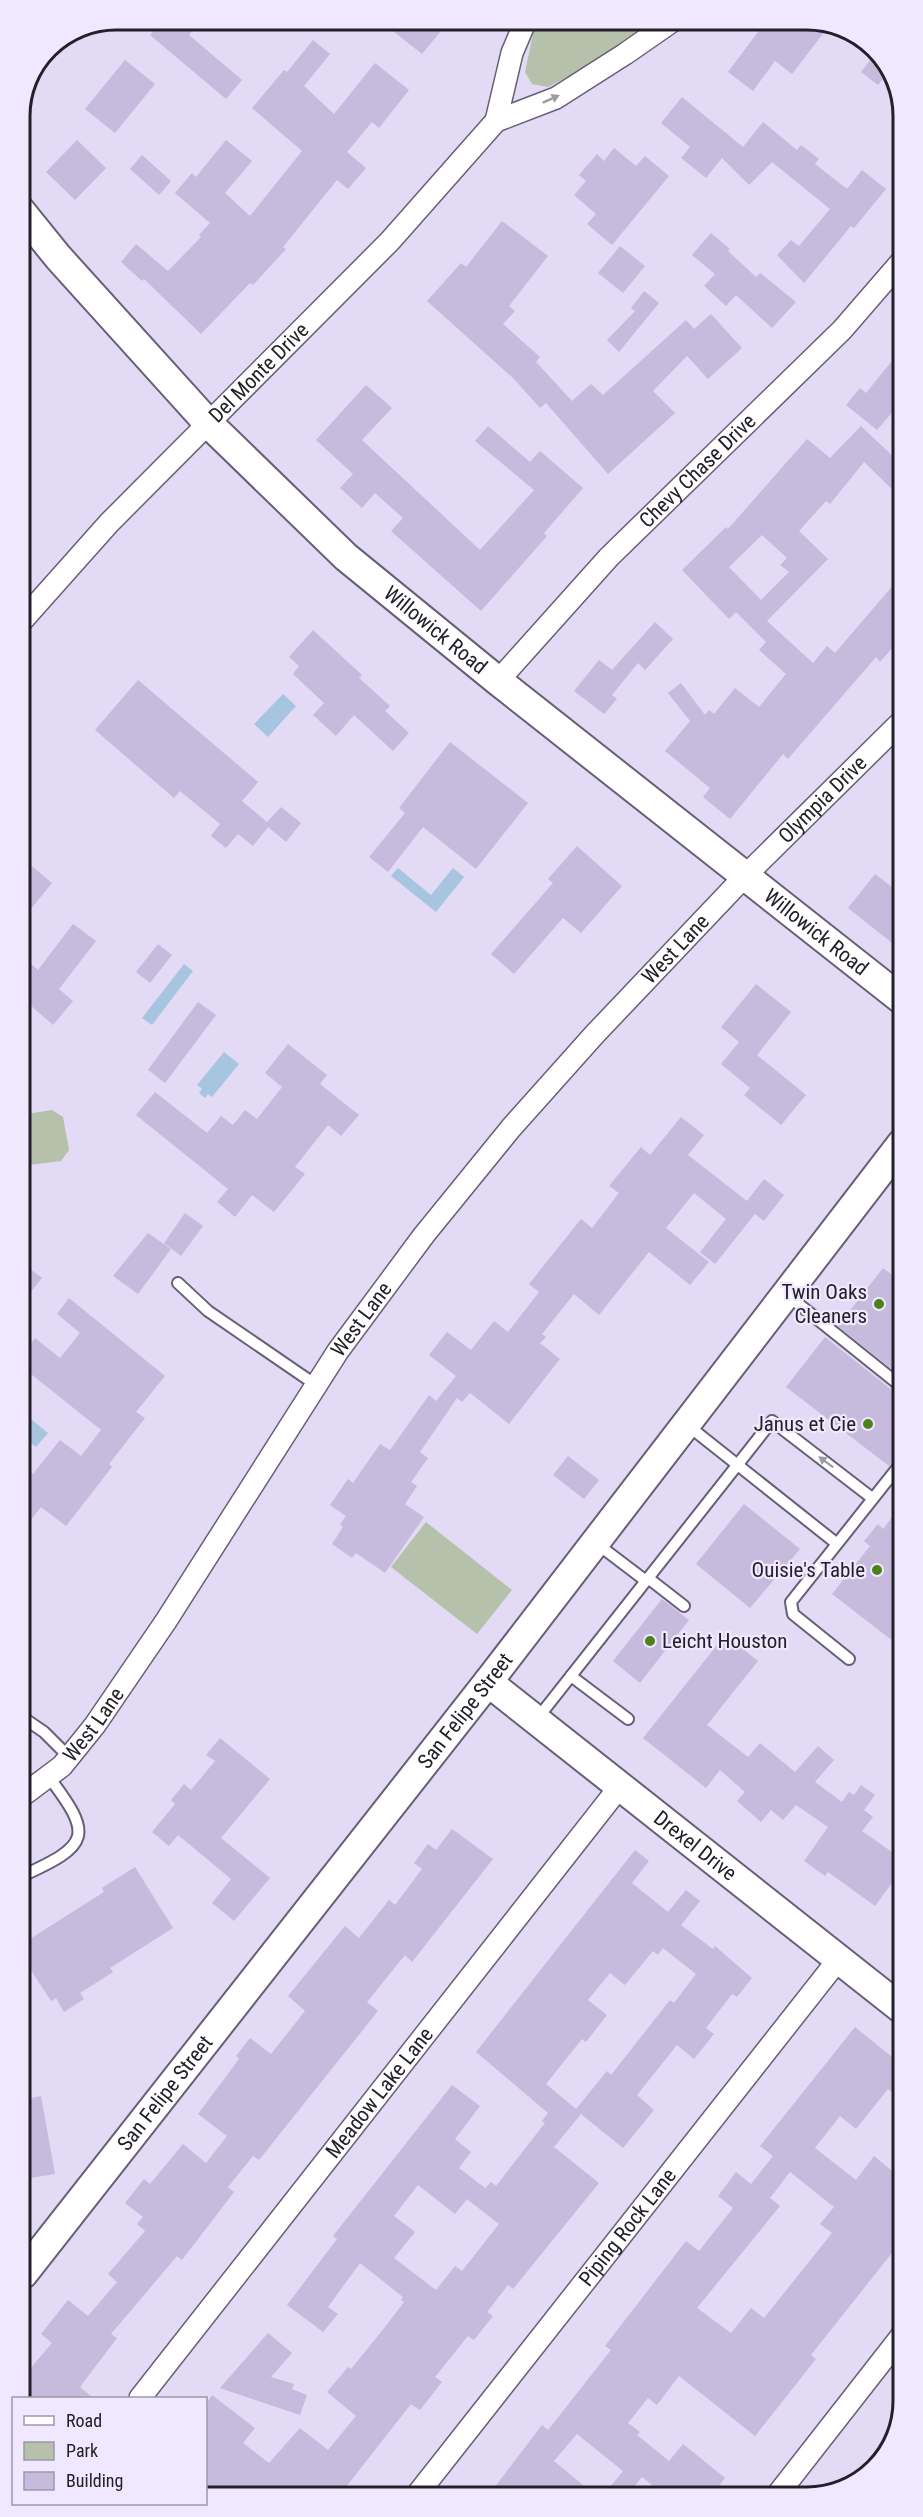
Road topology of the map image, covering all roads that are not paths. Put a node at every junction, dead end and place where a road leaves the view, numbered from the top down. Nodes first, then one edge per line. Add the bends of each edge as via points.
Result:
1 (522, 30) edge
2 (660, 30) edge
3 (496, 121) junction
4 (30, 222) edge
5 (893, 271) edge
6 (208, 423) junction
7 (30, 612) edge
8 (498, 681) junction
9 (893, 730) edge
10 (745, 876) junction
11 (893, 992) edge
12 (893, 1161) edge
13 (178, 1283) dead end
14 (786, 1294) junction
15 (893, 1380) edge
16 (316, 1385) junction
17 (686, 1424) junction
18 (738, 1464) junction
19 (893, 1473) edge
20 (872, 1498) junction
21 (595, 1542) junction
22 (836, 1543) junction
23 (647, 1580) junction
24 (684, 1606) dead end
25 (849, 1659) dead end
26 (571, 1676) junction
27 (488, 1682) junction
28 (628, 1719) dead end
29 (537, 1720) junction
30 (30, 1722) edge
31 (69, 1757) junction
32 (48, 1776) junction
33 (621, 1785) junction
34 (30, 1790) edge
35 (30, 1872) edge
36 (838, 1959) junction
37 (893, 2002) edge
38 (30, 2265) edge
39 (893, 2347) edge
40 (141, 2397) edge
41 (423, 2487) edge
42 (783, 2487) edge

1 - 3 street, Del Monte Drive via 512,53
3 -> 2 street, Del Monte Drive via 556,98
3 - 6 street, Del Monte Drive via 390,240
4 - 6 street, Willowick Road
5 - 8 street, Chevy Chase Drive via 842,330 609,557
6 - 7 street, Del Monte Drive via 109,523
6 - 8 street, Willowick Road via 346,557
8 - 10 street, Willowick Road
9 - 10 street, Olympia Drive
10 - 11 street, Willowick Road
10 - 16 street, West Lane via 511,1128 424,1236
12 - 14 street, San Felipe Street
13 - 16 lane via 208,1311
14 - 15 lane
14 - 17 street, San Felipe Street
16 - 31 street, West Lane via 166,1621
17 - 18 lane
17 - 21 street, San Felipe Street
20 -> 18 lane via 772,1421
18 - 22 lane
18 - 23 lane
19 - 20 lane
20 - 22 lane
21 - 23 lane
21 - 27 street, San Felipe Street
22 - 25 lane via 791,1602 793,1614
23 - 24 lane
23 - 26 lane
26 - 28 lane
26 - 29 lane
27 - 29 street, Drexel Drive
27 - 38 street, San Felipe Street
29 - 33 street, Drexel Drive
30 - 31 lane
31 - 32 street, West Lane
32 - 34 street, West Lane
32 - 35 lane via 72,1808 80,1834 60,1858
33 - 36 street, Drexel Drive
33 - 40 street, Meadow Lake Lane
36 - 37 street, Drexel Drive
36 - 41 street, Piping Rock Lane
39 - 42 street

